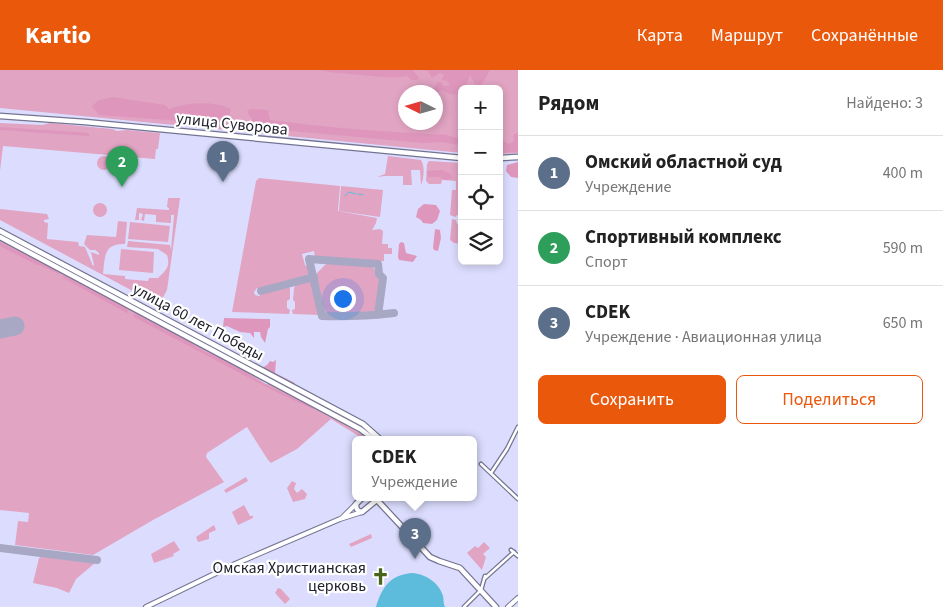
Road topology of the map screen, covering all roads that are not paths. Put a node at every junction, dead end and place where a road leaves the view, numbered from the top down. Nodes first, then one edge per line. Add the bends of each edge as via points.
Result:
1 (0, 116) edge
2 (518, 157) edge
3 (458, 158) edge
4 (503, 158) edge
5 (0, 231) edge
6 (0, 237) edge
7 (29, 250) junction
8 (237, 361) junction
9 (325, 404) junction
10 (323, 410) junction
11 (518, 427) edge
12 (370, 436) edge
13 (376, 436) edge
14 (481, 464) dead end
15 (491, 473) junction
16 (518, 499) edge
17 (359, 501) edge
18 (376, 501) edge
19 (380, 501) edge
20 (356, 504) junction
21 (362, 512) junction
22 (340, 519) junction
23 (518, 556) edge
24 (481, 590) junction
25 (518, 598) edge
26 (146, 607) edge
27 (464, 607) edge
28 (496, 607) edge
29 (508, 607) edge

1 - 3 main road, улица Суворова
2 - 4 main road
5 - 7 main road, улица 60 лет Победы
6 - 7 main road, улица 60 лет Победы
7 - 8 main road, улица 60 лет Победы
8 - 9 main road, улица 60 лет Победы
8 - 10 main road, улица 60 лет Победы
9 - 10 main road
9 - 13 main road, улица 60 лет Победы via 362,424
10 - 12 main road, улица 60 лет Победы
11 - 15 street
14 - 15 street
15 - 16 street
17 - 20 main road
18 - 21 main road
19 - 24 main road via 430,556 460,568
20 - 21 main road via 357,510
20 - 22 main road
21 - 22 main road
22 - 26 main road
23 - 24 street via 512,551 484,578
24 - 27 street
24 - 28 main road
25 - 29 main road

